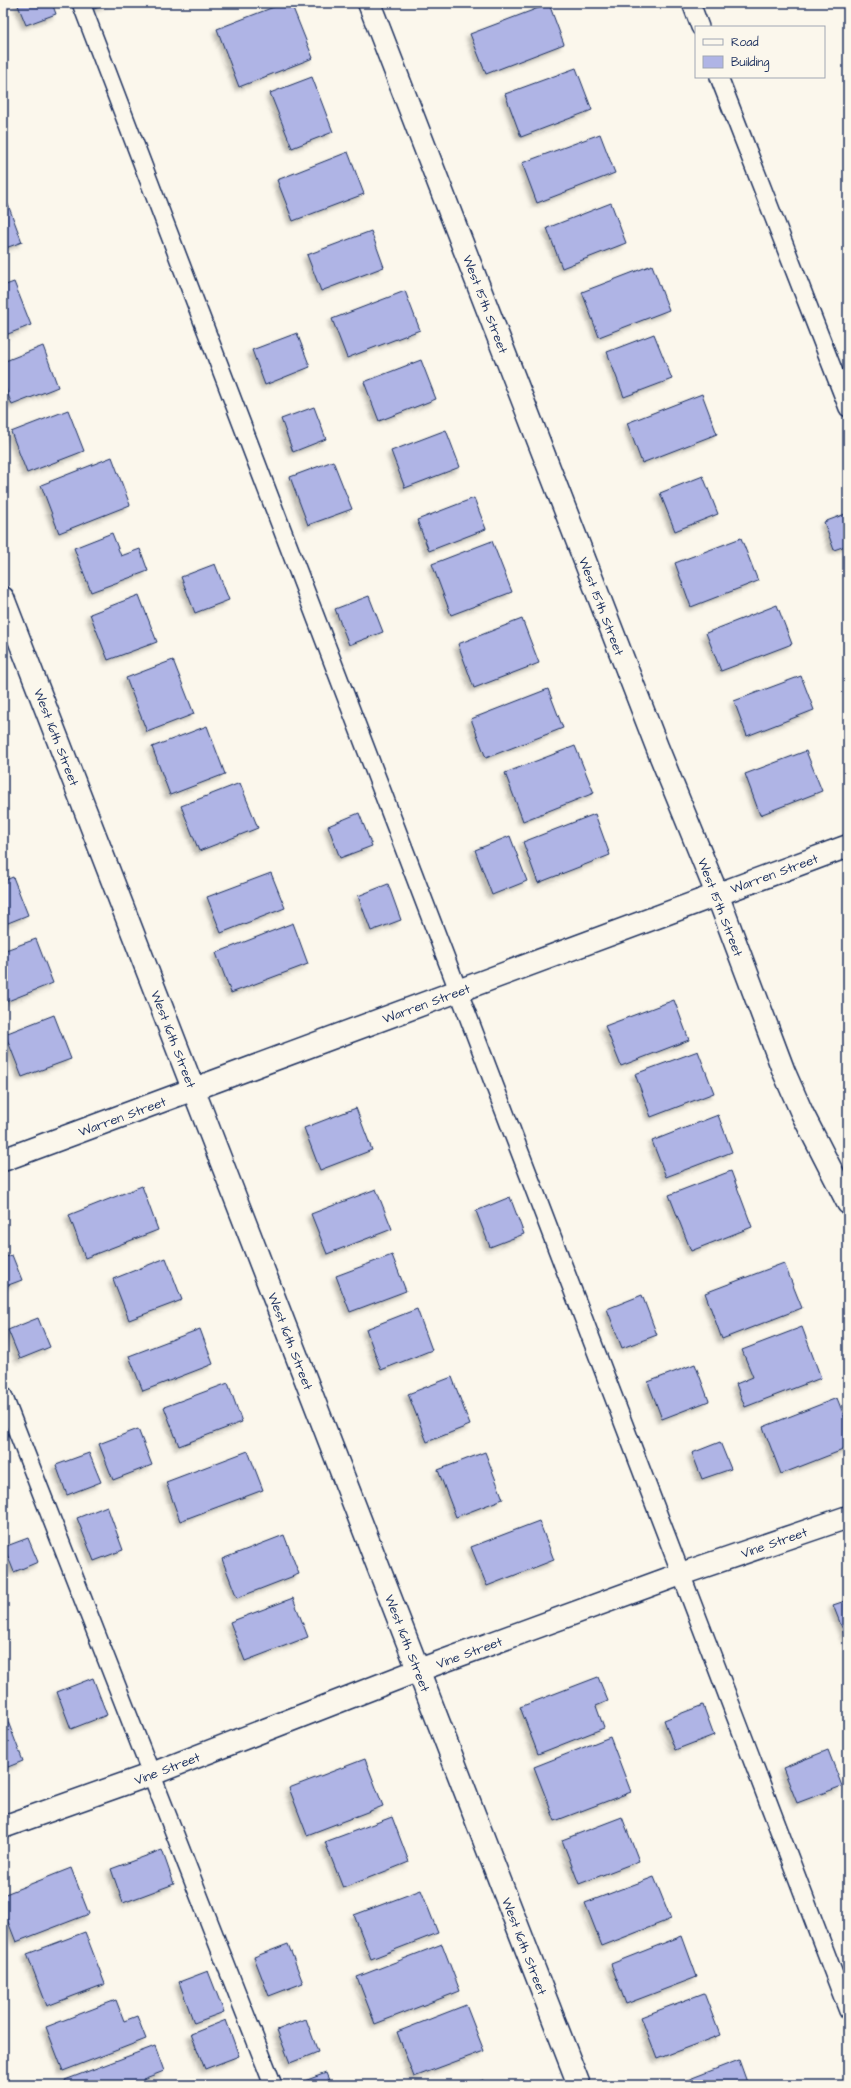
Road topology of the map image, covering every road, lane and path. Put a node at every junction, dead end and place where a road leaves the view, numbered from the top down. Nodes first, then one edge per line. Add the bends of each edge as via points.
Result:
1 (81, 3) edge
2 (369, 3) edge
3 (691, 3) edge
4 (700, 26) edge
5 (719, 78) edge
6 (848, 408) edge
7 (3, 598) edge
8 (848, 846) edge
9 (717, 894) junction
10 (458, 991) junction
11 (193, 1089) junction
12 (3, 1160) edge
13 (848, 1203) edge
14 (3, 1395) edge
15 (848, 1517) edge
16 (681, 1574) junction
17 (419, 1670) junction
18 (152, 1774) junction
19 (3, 1827) edge
20 (848, 2011) edge
21 (273, 2085) edge
22 (579, 2085) edge

1 - 10 lane
2 - 9 street, West 15th Street via 657,747
3 - 4 lane
5 - 6 lane
7 - 11 street, West 16th Street
8 - 9 street, Warren Street
9 - 10 street, Warren Street
9 - 13 street, West 15th Street via 784,1072
10 - 11 street, Warren Street
10 - 16 lane
11 - 12 street, Warren Street
11 - 17 street, West 16th Street
14 - 18 lane
15 - 16 street, Vine Street
16 - 17 street, Vine Street
16 - 20 lane
17 - 18 street, Vine Street
17 - 22 street, West 16th Street
18 - 19 street, Vine Street
18 - 21 lane

